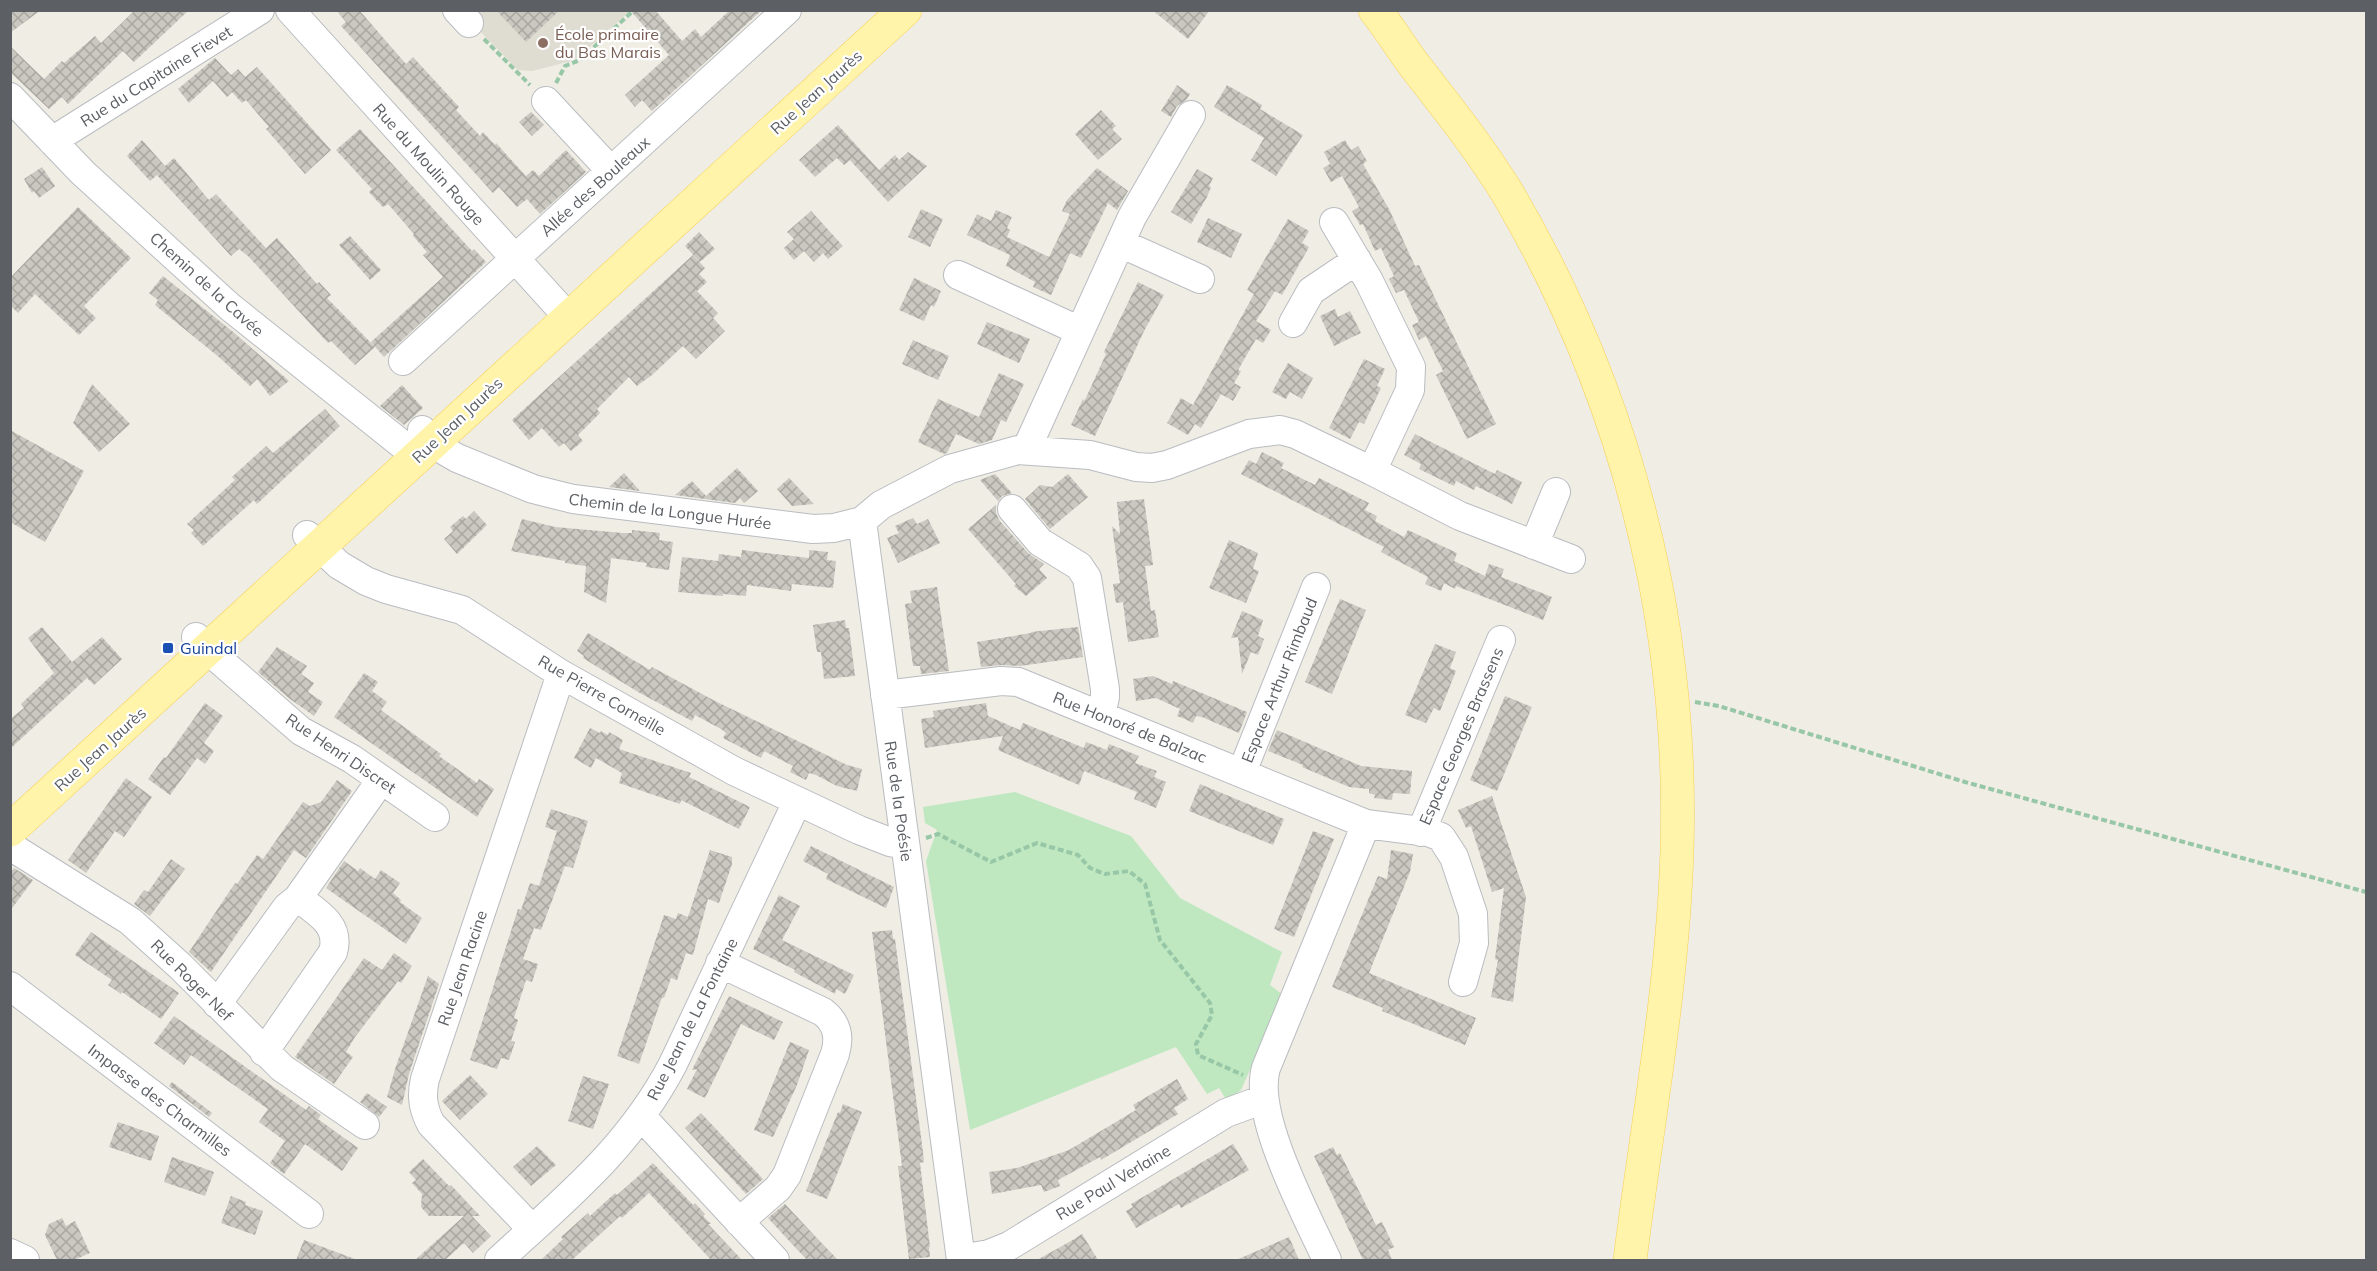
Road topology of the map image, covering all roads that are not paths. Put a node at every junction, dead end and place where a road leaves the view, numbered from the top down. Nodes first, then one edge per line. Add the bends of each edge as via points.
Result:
1 (260, 10) edge
2 (290, 10) edge
3 (787, 10) edge
4 (879, 10) edge
5 (905, 10) edge
6 (1354, 10) edge
7 (1376, 10) edge
8 (1417, 69) junction
9 (10, 97) edge
10 (546, 101) road end
11 (1191, 115) dead end
12 (52, 141) junction
13 (611, 171) junction
14 (1334, 222) dead end
15 (1120, 243) junction
16 (515, 259) junction
17 (1357, 260) junction
18 (958, 275) dead end
19 (1200, 279) dead end
20 (563, 312) junction
21 (1293, 323) dead end
22 (1080, 331) junction
23 (403, 361) dead end
24 (419, 444) junction
25 (1026, 450) junction
26 (1372, 471) junction
27 (1556, 492) dead end
28 (1012, 509) dead end
29 (862, 521) junction
30 (313, 541) junction
31 (1534, 544) junction
32 (1571, 559) dead end
33 (1316, 587) dead end
34 (1501, 640) dead end
35 (202, 643) junction
36 (561, 674) junction
37 (885, 695) junction
38 (1101, 715) junction
39 (1242, 772) junction
40 (381, 780) junction
41 (797, 802) junction
42 (10, 806) edge
43 (435, 817) dead end
44 (1366, 824) junction
45 (10, 830) edge
46 (1421, 832) junction
47 (905, 845) junction
48 (10, 846) edge
49 (298, 898) junction
50 (720, 963) junction
51 (1463, 982) dead end
52 (10, 986) edge
53 (217, 1004) junction
54 (264, 1052) junction
55 (1263, 1092) junction
56 (641, 1116) junction
57 (365, 1125) dead end
58 (309, 1214) dead end
59 (739, 1222) junction
60 (532, 1229) junction
61 (10, 1253) edge
62 (961, 1259) edge
63 (25, 1260) edge
64 (499, 1260) edge
65 (775, 1260) edge
66 (1327, 1260) edge
67 (1630, 1260) edge

1 - 12 street, Rue du Capitaine Fievet
2 - 16 street, Rue du Moulin Rouge
3 - 13 street, Allée des Bouleaux
4 - 20 main road, Rue Jean Jaurès
5 - 20 main road, Rue Jean Jaurès
6 - 8 main road
7 - 8 main road
8 - 67 main road via 1507,193 1551,275 1594,369 1626,460 1657,591 1673,701 1677,850 1666,983
9 - 12 street, Chemin de la Cavée
10 - 13 street
11 - 15 street
12 - 24 street, Chemin de la Cavée via 236,312
13 - 16 street, Allée des Bouleaux
14 - 17 street
15 - 19 street
15 - 22 street
16 - 20 street, Rue du Moulin Rouge
16 - 23 street, Allée des Bouleaux
17 - 21 street via 1311,291
17 - 26 street via 1408,359 1412,375 1410,390
18 - 22 street
20 - 24 main road, Rue Jean Jaurès
22 - 25 street
24 - 29 street, Chemin de la Longue Hurée via 533,489 573,499 813,529
24 - 30 main road, Rue Jean Jaurès
25 - 26 street via 1090,454 1152,468 1249,434 1280,430
25 - 29 street via 1001,453 950,469 881,506
26 - 31 street via 1460,516
27 - 31 street
28 - 38 street via 1040,542 1084,571 1105,688
29 - 37 street, Rue de la Poésie
30 - 35 main road, Rue Jean Jaurès
30 - 36 street, Rue Pierre Corneille via 347,571 376,586 462,610
31 - 32 street
33 - 39 street, Espace Arthur Rimbaud
34 - 46 street, Espace Georges Brassens
35 - 40 street, Rue Henri Discret via 301,731
35 - 42 main road, Rue Jean Jaurès
35 - 45 main road, Rue Jean Jaurès
36 - 41 street, Rue Pierre Corneille
36 - 60 street, Rue Jean Racine via 422,1094 424,1110 436,1130
37 - 38 street, Rue Honoré de Balzac via 1010,681
37 - 47 street, Rue de la Poésie
38 - 39 street, Rue Honoré de Balzac
39 - 44 street, Rue Honoré de Balzac
40 - 43 street, Rue Henri Discret
40 - 49 street
41 - 47 street, Rue Pierre Corneille via 883,840
41 - 50 street, Rue Jean de La Fontaine
44 - 46 street, Rue Honoré de Balzac
44 - 55 street via 1266,1068
46 - 51 street, Rue Honoré de Balzac via 1441,837 1449,848 1470,903 1475,933
47 - 62 street, Rue de la Poésie
48 - 53 street, Rue Roger Nef via 130,921
49 - 53 street via 287,907
49 - 54 street via 328,921 335,947
50 - 56 street, Rue Jean de La Fontaine via 669,1071
50 - 59 street via 823,1012 835,1027 838,1039 787,1175
52 - 58 street, Impasse des Charmilles
53 - 54 street, Rue Roger Nef
54 - 57 street, Rue Roger Nef
55 - 62 street, Rue Paul Verlaine via 1009,1246
55 - 66 street via 1283,1162
56 - 59 street
56 - 60 street, Rue Jean de La Fontaine via 599,1168
59 - 65 street
60 - 64 street, Rue Jean de La Fontaine
61 - 63 street

